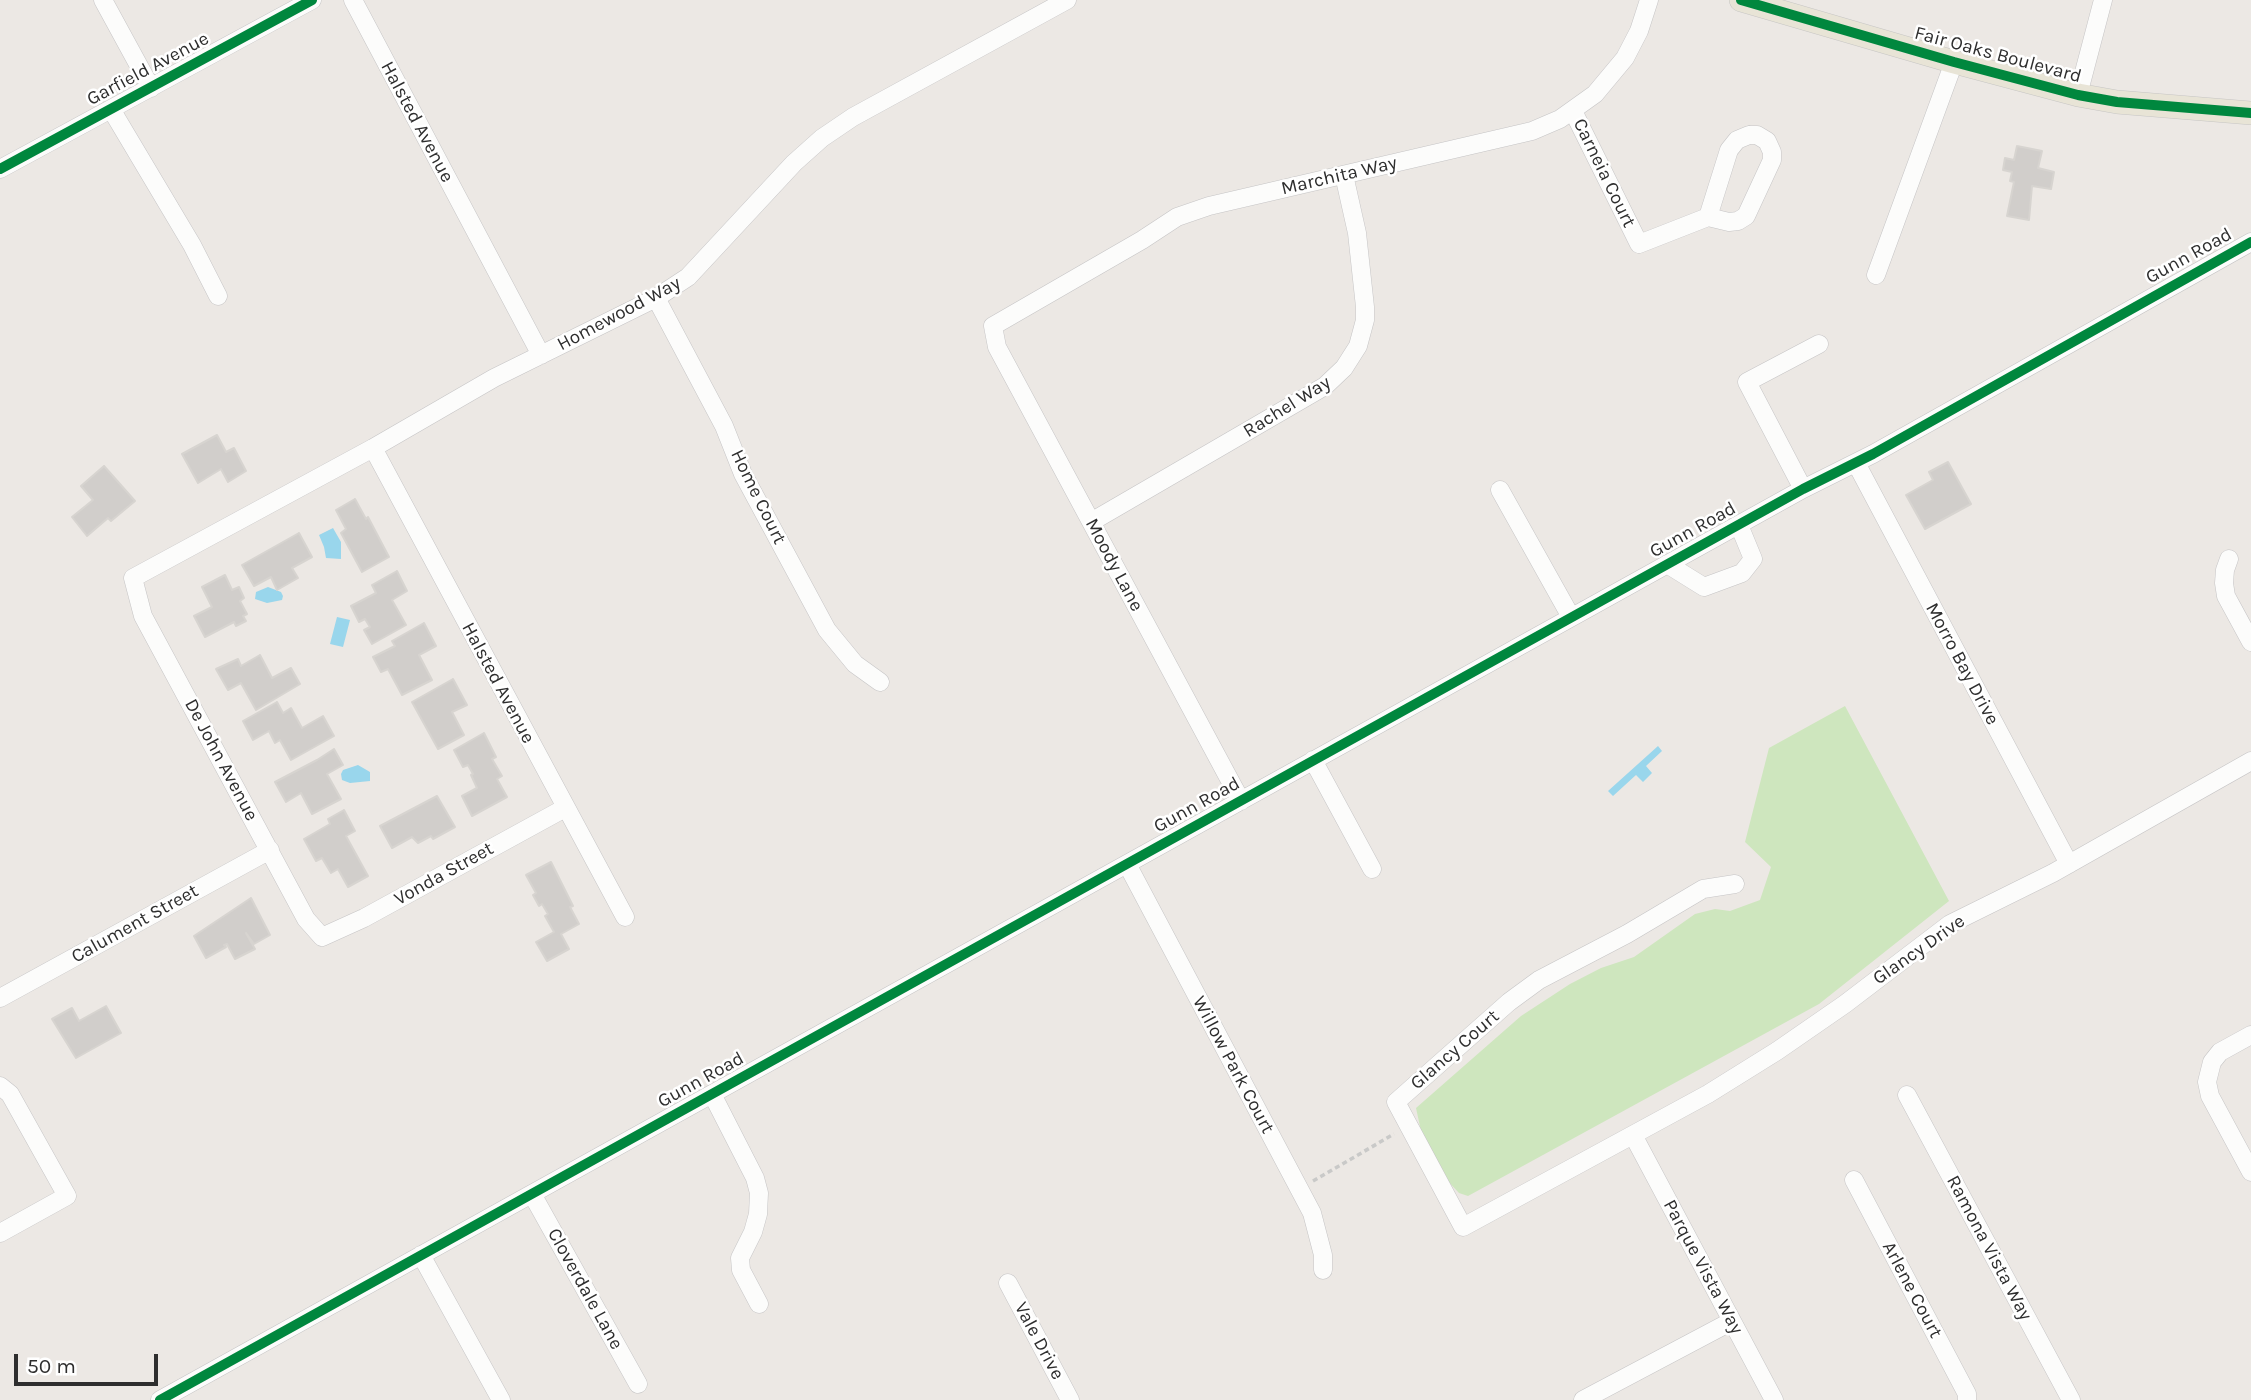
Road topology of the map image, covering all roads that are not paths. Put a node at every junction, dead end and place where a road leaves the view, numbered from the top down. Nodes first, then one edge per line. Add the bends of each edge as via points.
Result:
1 (103, 0) edge
2 (312, 0) edge
3 (353, 0) edge
4 (1067, 0) edge
5 (1649, 0) edge
6 (1741, 0) edge
7 (2103, 0) edge
8 (1954, 62) junction
9 (151, 88) junction
10 (2078, 95) junction
11 (111, 110) junction
12 (1573, 111) junction
13 (2251, 113) edge
14 (0, 169) edge
15 (1344, 175) junction
16 (1708, 217) junction
17 (2251, 242) edge
18 (1875, 275) dead end
19 (218, 296) dead end
20 (656, 298) junction
21 (993, 326) joint
22 (1819, 344) dead end
23 (541, 355) junction
24 (373, 448) junction
25 (1856, 463) junction
26 (1803, 489) junction
27 (1500, 490) dead end
28 (1091, 522) junction
29 (1739, 524) junction
30 (2229, 559) dead end
31 (1667, 564) junction
32 (132, 578) joint
33 (1571, 617) junction
34 (2251, 642) edge
35 (880, 682) dead end
36 (1313, 760) junction
37 (2251, 761) edge
38 (1241, 800) junction
39 (565, 808) junction
40 (270, 850) junction
41 (1127, 864) junction
42 (2069, 864) junction
43 (1372, 869) dead end
44 (1735, 884) dead end
45 (625, 917) dead end
46 (322, 937) joint
47 (0, 998) edge
48 (2251, 1035) edge
49 (0, 1086) edge
50 (712, 1094) junction
51 (1907, 1095) dead end
52 (1633, 1135) junction
53 (2251, 1172) edge
54 (1854, 1180) dead end
55 (532, 1194) junction
56 (0, 1233) edge
57 (421, 1255) junction
58 (1323, 1270) dead end
59 (1008, 1283) dead end
60 (760, 1304) dead end
61 (1732, 1321) junction
62 (638, 1384) dead end
63 (160, 1400) edge
64 (501, 1400) edge
65 (1070, 1400) edge
66 (1583, 1400) edge
67 (1774, 1400) edge
68 (1967, 1400) edge
69 (2071, 1400) edge

1 - 9 street
2 - 9 street, Garfield Avenue
3 - 23 street, Halsted Avenue
4 - 20 street, Homewood Way via 822,138 688,277
5 - 12 street, Marchita Way via 1625,58 1595,94
6 - 8 main road, Fair Oaks Boulevard
7 - 10 street
8 - 10 main road, Fair Oaks Boulevard
8 - 18 street
9 - 11 street, Garfield Avenue
10 - 13 main road, Fair Oaks Boulevard
11 - 14 street, Garfield Avenue
11 - 19 street
12 - 15 street, Marchita Way via 1532,131
12 - 16 street, Carneia Court via 1639,244
15 - 21 street, Marchita Way via 1177,217
15 - 28 street, Rachel Way via 1357,233 1365,307 1362,333 1352,358 1325,386
16 - 16 street, Carneia Court via 1729,150 1749,135 1762,137 1772,160 1746,216 1729,222
17 - 25 street, Gunn Road
20 - 23 street, Homewood Way
20 - 35 street, Home Court via 827,630 855,664
21 - 28 street, Moody Lane via 997,346
22 - 26 street via 1747,382
23 - 24 street, Homewood Way
24 - 32 street, Homewood Way
24 - 39 street, Halsted Avenue
25 - 26 street, Gunn Road
25 - 42 street, Morro Bay Drive
26 - 29 street, Gunn Road
27 - 33 street
28 - 38 street, Moody Lane
29 - 31 street, Gunn Road
29 - 31 street via 1753,559 1742,573 1704,587
30 - 34 street via 2226,596
31 - 33 street, Gunn Road
32 - 40 street, De John Avenue via 143,616
33 - 36 street, Gunn Road
36 - 38 street, Gunn Road
36 - 43 street
37 - 42 street, Glancy Drive
38 - 41 street, Gunn Road
39 - 45 street, Halsted Avenue
39 - 46 street, Vonda Street
40 - 46 street, De John Avenue via 306,919
40 - 47 street, Calument Street
41 - 50 street, Gunn Road
41 - 58 street, Willow Park Court via 1300,1189 1317,1227
42 - 52 street, Glancy Drive via 1950,925 1777,1051
44 - 52 street, Glancy Court via 1703,889 1539,980 1396,1102 1463,1227
48 - 53 street via 2220,1052 2207,1082 2210,1097
49 - 56 street via 10,1094 67,1196
50 - 55 street, Gunn Road
50 - 60 street via 759,1193 753,1232 740,1258
51 - 69 street, Ramona Vista Way
52 - 61 street, Parque Vista Way
54 - 68 street, Arlene Court
55 - 57 street, Gunn Road
55 - 62 street, Cloverdale Lane
57 - 63 street, Gunn Road
57 - 64 street
59 - 65 street, Vale Drive
61 - 66 street
61 - 67 street, Parque Vista Way

